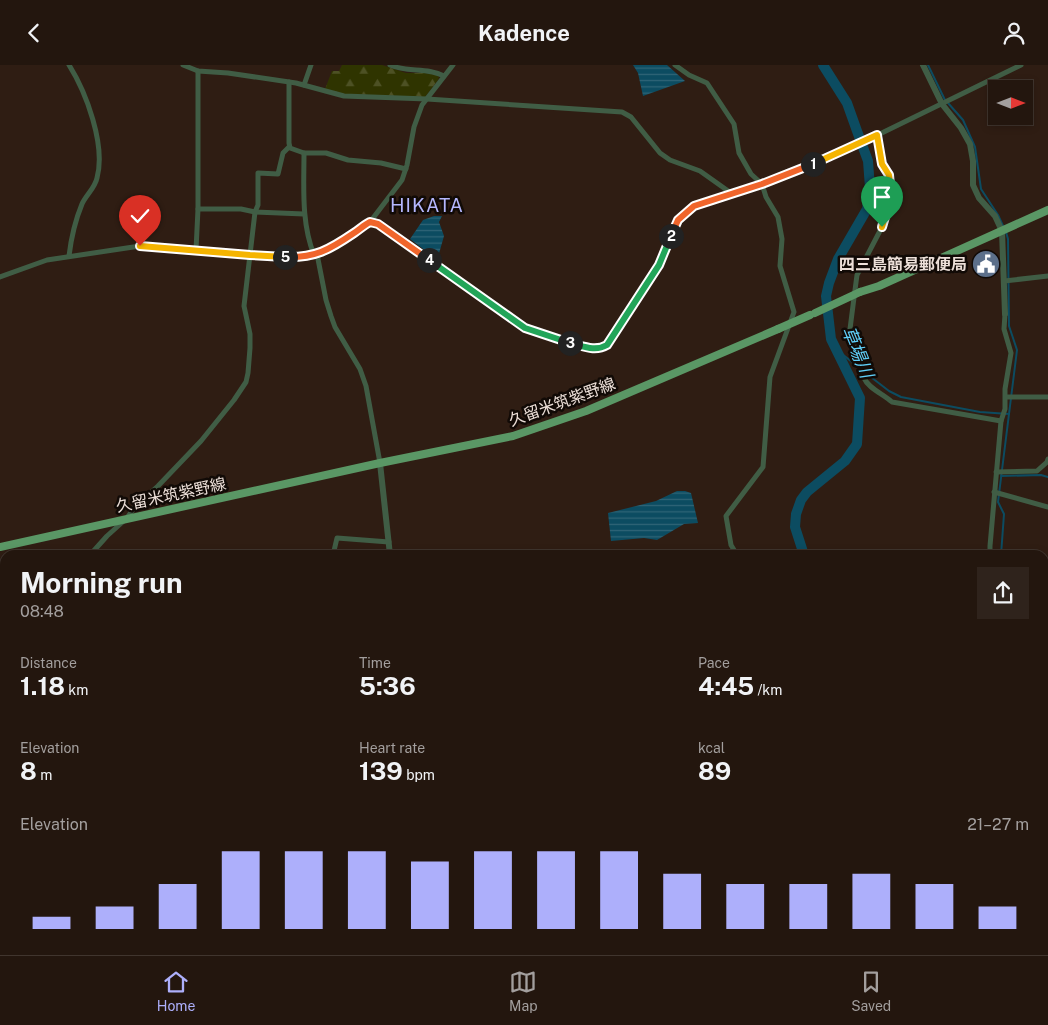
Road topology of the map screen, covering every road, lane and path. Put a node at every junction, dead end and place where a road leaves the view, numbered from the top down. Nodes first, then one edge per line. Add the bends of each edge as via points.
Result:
1 (69, 65) edge
2 (183, 65) edge
3 (311, 65) edge
4 (390, 65) edge
5 (453, 65) edge
6 (675, 65) edge
7 (922, 65) edge
8 (1021, 65) edge
9 (415, 68) edge
10 (198, 71) junction
11 (444, 76) junction
12 (289, 82) junction
13 (304, 85) junction
14 (427, 99) junction
15 (942, 104) junction
16 (875, 136) junction
17 (289, 147) junction
18 (304, 153) junction
19 (406, 169) junction
20 (762, 184) junction
21 (730, 193) junction
22 (198, 209) junction
23 (1048, 210) edge
24 (255, 212) junction
25 (304, 214) junction
26 (370, 222) junction
27 (1002, 231) junction
28 (196, 250) junction
29 (250, 255) junction
30 (315, 255) junction
31 (69, 256) junction
32 (1048, 276) edge
33 (0, 277) edge
34 (1004, 281) junction
35 (1005, 314) joint
36 (1006, 397) junction
37 (1048, 397) edge
38 (1001, 421) junction
39 (1048, 459) edge
40 (380, 463) junction
41 (996, 472) junction
42 (994, 492) junction
43 (1048, 507) edge
44 (127, 518) junction
45 (389, 542) junction
46 (0, 547) edge
47 (94, 550) edge
48 (335, 550) edge
49 (390, 550) edge
50 (734, 550) edge
51 (990, 550) edge
52 (93, 955) edge
53 (122, 955) edge

1 - 31 street via 87,98 99,164 97,180 82,204
2 - 10 street
3 - 13 street
4 - 9 street via 398,69
5 - 11 street
6 - 20 street via 707,83 715,93 734,124 739,153 751,174
7 - 15 street
8 - 15 street
9 - 11 street
10 - 12 street
10 - 22 street
11 - 14 street
12 - 13 street
12 - 17 street
13 - 14 street via 344,96
14 - 19 street via 418,114
14 - 21 street via 622,112 631,117 660,153 700,171
15 - 16 street
15 - 27 street via 970,144 973,185
16 - 20 street
16 - 38 street via 882,164 889,175 890,200 880,234 857,275 850,329 865,370 864,378 871,388 892,402
17 - 18 street
17 - 24 street via 283,153 278,174 258,173
18 - 19 street via 326,153 348,160
18 - 25 street
19 - 26 street via 394,192
20 - 21 street
20 - 50 street via 778,217 782,239 780,266 794,312 770,377 763,467 726,516
21 - 26 street via 694,206 678,220 649,282 607,345 600,349 525,328 409,245
22 - 24 street
22 - 28 street
23 - 27 main road, 久留米筑紫野線
24 - 25 street
24 - 29 street
25 - 30 street
26 - 30 street
27 - 34 street
27 - 40 main road, 久留米筑紫野線, bridge via 586,411 512,435
28 - 29 street
28 - 31 street via 140,246
29 - 30 street
29 - 44 street via 244,306 250,334 246,382 201,441
30 - 40 street via 335,327 360,369 366,386
31 - 33 street via 32,264
32 - 34 street
34 - 35 street
35 - 36 street via 1004,329 1012,353
36 - 37 street
36 - 38 street
38 - 41 street
39 - 41 street via 1037,471
40 - 44 main road, 久留米筑紫野線
40 - 45 street
41 - 42 street
42 - 43 street
42 - 51 street
44 - 46 main road, 久留米筑紫野線
44 - 47 street
45 - 48 street via 337,538
45 - 49 street
52 - 53 street

